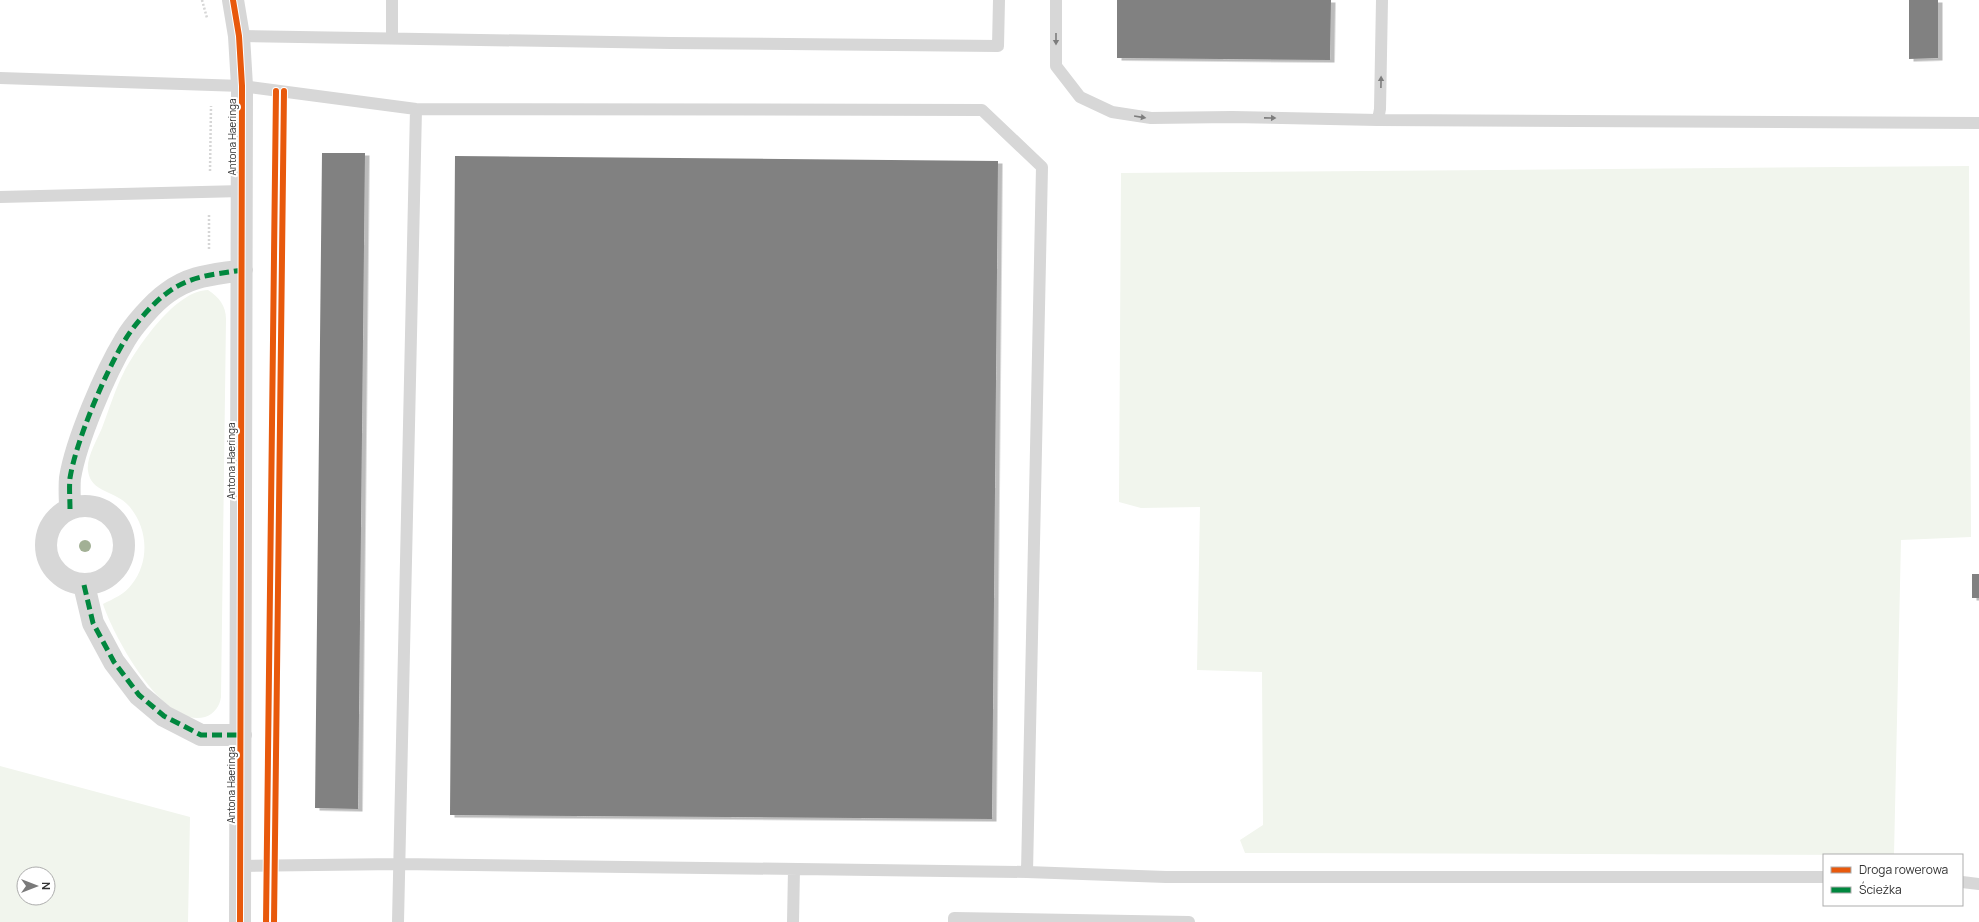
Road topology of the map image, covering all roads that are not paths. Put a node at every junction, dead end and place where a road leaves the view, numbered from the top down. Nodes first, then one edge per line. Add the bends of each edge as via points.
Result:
1 (233, 0) edge
2 (392, 0) edge
3 (999, 0) edge
4 (1056, 0) edge
5 (1382, 0) edge
6 (239, 36) junction
7 (392, 38) junction
8 (0, 78) edge
9 (242, 86) junction
10 (416, 110) junction
11 (1378, 120) junction
12 (1979, 123) edge
13 (242, 191) junction
14 (0, 197) edge
15 (242, 270) junction
16 (70, 509) junction
17 (84, 584) junction
18 (241, 735) junction
19 (399, 864) junction
20 (241, 866) junction
21 (794, 870) junction
22 (1027, 872) junction
23 (1823, 877) edge
24 (1963, 882) edge
25 (1979, 884) edge
26 (240, 922) edge
27 (398, 922) edge
28 (793, 922) edge
29 (954, 922) edge
30 (1189, 922) edge

1 - 6 street, Antona Haeringa
2 - 7 lane
3 - 7 lane via 998,46 679,44
4 -> 11 lane via 1056,66 1080,97 1112,112 1151,118
11 -> 5 lane
6 - 7 lane
6 - 9 street, Antona Haeringa
8 - 9 lane
9 - 10 lane
9 - 13 street, Antona Haeringa
10 - 19 lane
10 - 22 lane via 982,110 1042,167
11 - 12 lane
13 - 14 lane
13 - 15 street, Antona Haeringa
15 - 16 street via 196,277 166,293 125,339 108,374 77,453 70,479
15 - 18 street, Antona Haeringa
16 - 17 street via 56,518 48,530 45,543 47,556 53,568 63,578 75,584
16 - 17 street via 93,506 105,511 122,531 123,555 118,566 110,576 99,582
17 - 18 street via 93,623 114,662 139,695 164,716 202,735
18 - 20 street, Antona Haeringa
19 - 20 lane
19 - 21 lane
19 - 27 lane
20 - 26 street, Antona Haeringa
21 - 22 lane
21 - 28 lane
22 - 23 lane via 1173,877
24 - 25 lane
29 - 30 lane via 954,918

